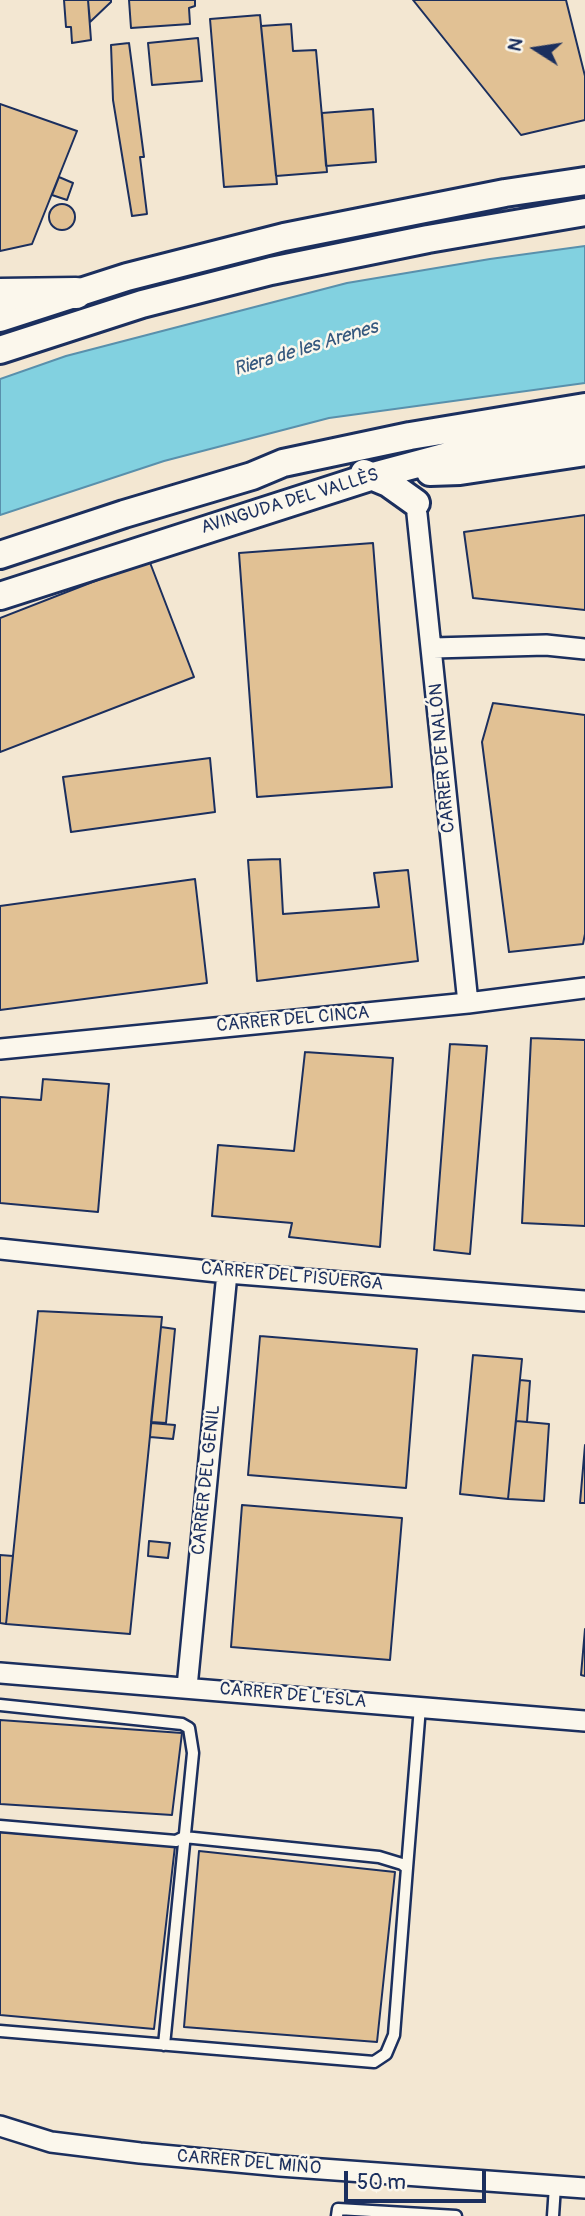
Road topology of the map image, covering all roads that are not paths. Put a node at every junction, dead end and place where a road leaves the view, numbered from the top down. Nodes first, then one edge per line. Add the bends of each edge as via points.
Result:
1 (581, 179) edge
2 (585, 212) edge
3 (76, 293) junction
4 (0, 294) edge
5 (0, 318) edge
6 (0, 350) edge
7 (585, 407) edge
8 (585, 430) edge
9 (585, 452) edge
10 (438, 464) junction
11 (252, 476) junction
12 (373, 476) junction
13 (417, 508) junction
14 (0, 555) edge
15 (0, 596) edge
16 (433, 648) junction
17 (585, 649) edge
18 (585, 988) edge
19 (468, 1003) junction
20 (0, 1049) edge
21 (0, 1250) edge
22 (227, 1273) junction
23 (585, 1301) edge
24 (0, 1673) edge
25 (187, 1687) junction
26 (0, 1705) edge
27 (420, 1707) junction
28 (585, 1721) edge
29 (0, 1826) edge
30 (184, 1837) junction
31 (407, 1868) junction
32 (0, 2031) edge
33 (164, 2045) junction
34 (0, 2126) edge
35 (555, 2186) junction
36 (585, 2188) edge
37 (337, 2216) edge
38 (456, 2216) edge
39 (553, 2216) edge

1 - 3 main road via 284,237
2 - 6 main road via 271,271 142,304
3 - 4 main road
3 - 5 main road
7 - 11 main road, AVINGUDA DEL VALLÈS via 398,438 283,463
8 - 10 main road via 510,441
9 - 10 main road via 460,471
10 - 12 main road, AVINGUDA DEL VALLÈS
10 - 13 main road
11 - 12 main road via 348,468
11 - 14 main road, AVINGUDA DEL VALLÈS
12 - 13 main road
12 - 15 main road, AVINGUDA DEL VALLÈS
13 - 16 street, CARRER DE NALÓN
16 - 17 street via 545,645
16 - 19 street, CARRER DE NALÓN
18 - 19 street, CARRER DEL CINCA
19 - 20 street, CARRER DEL CINCA
21 - 22 street, CARRER DEL PISUERGA
22 - 23 street, CARRER DEL PISUERGA
22 - 25 street, CARRER DEL GENIL
24 - 25 street, CARRER DE L'ESLA
25 - 27 street, CARRER DE L'ESLA
26 - 30 lane via 188,1728 193,1753
27 - 28 street, CARRER DE L'ESLA
27 - 31 lane
29 - 30 lane via 176,1842
30 - 31 lane via 379,1857
30 - 33 lane
31 - 33 lane via 394,2035 386,2054 374,2062
32 - 33 lane
34 - 35 street, CARRER DEL MIÑO via 51,2141 141,2153
35 - 36 street, CARRER DEL MIÑO
35 - 39 lane
37 - 38 lane via 338,2209

